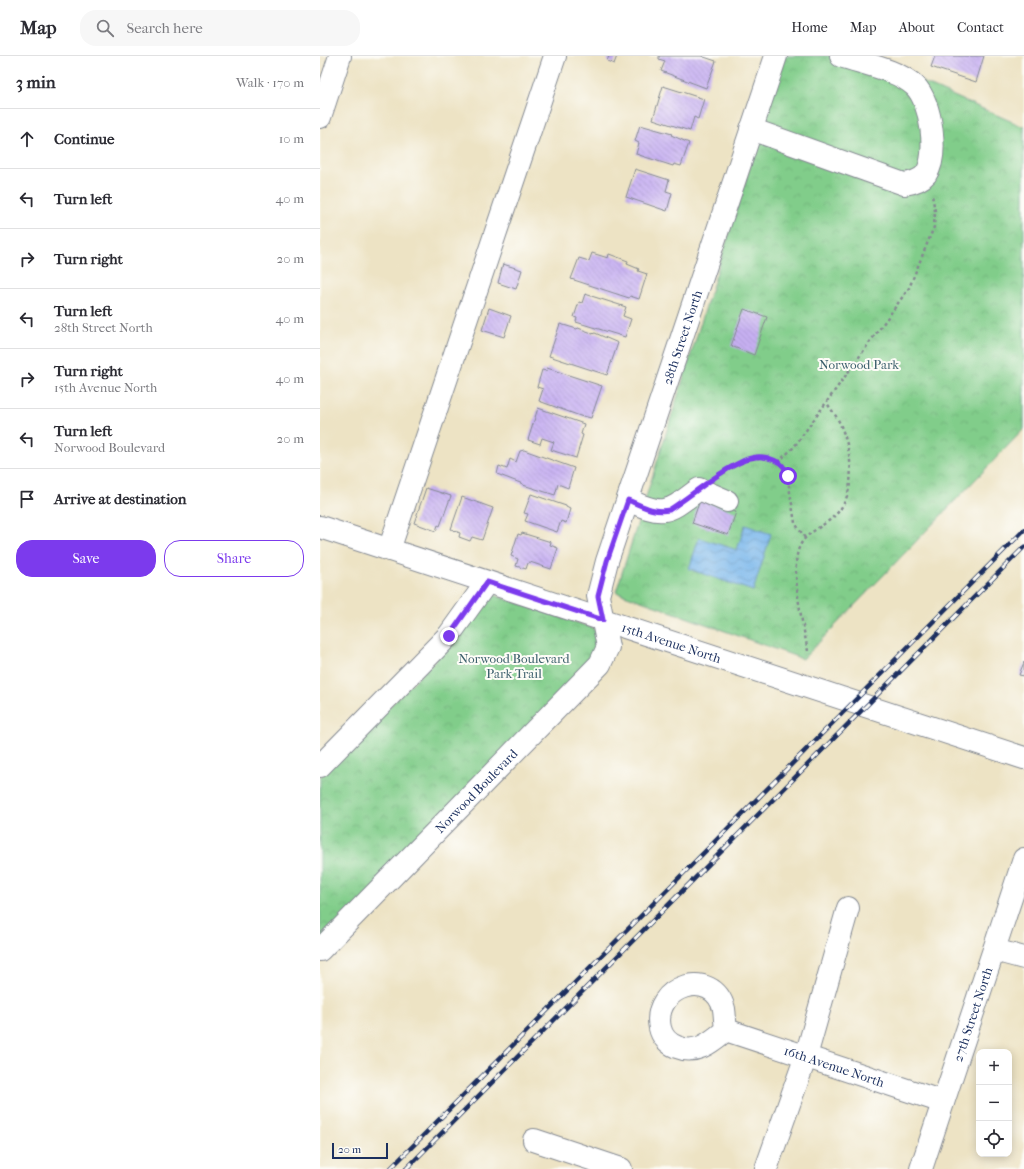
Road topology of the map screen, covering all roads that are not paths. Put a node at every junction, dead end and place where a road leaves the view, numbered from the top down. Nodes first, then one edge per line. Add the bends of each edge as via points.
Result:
1 (340, 56) edge
2 (555, 56) edge
3 (776, 56) edge
4 (842, 56) edge
5 (320, 117) edge
6 (751, 130) junction
7 (628, 500) junction
8 (727, 501) dead end
9 (323, 533) edge
10 (389, 550) junction
11 (487, 582) junction
12 (603, 620) junction
13 (1024, 758) edge
14 (320, 766) edge
15 (1024, 859) edge
16 (848, 908) dead end
17 (320, 950) edge
18 (994, 950) junction
19 (1024, 958) edge
20 (726, 1030) dead end
21 (806, 1056) junction
22 (943, 1102) junction
23 (534, 1140) dead end
24 (620, 1169) edge
25 (766, 1169) edge
26 (921, 1169) edge

1 - 5 street
2 - 10 street
3 - 6 street, 28th Street North
4 - 6 street via 904,77 916,87 926,104 932,136 927,173 922,178 904,184
6 - 7 street, 28th Street North
7 - 8 street via 661,512 669,510 699,489
7 - 12 street, 28th Street North via 598,596
9 - 10 street, 15th Avenue North
10 - 11 street, 15th Avenue North
11 - 12 street, 15th Avenue North
11 - 14 street via 449,636
12 - 13 street, 15th Avenue North
12 - 17 street, Norwood Boulevard via 608,647 600,664
15 - 18 street, 27th Street North
16 - 21 street
18 - 19 street
18 - 22 street, 27th Street North
20 - 21 street, 16th Avenue North
21 - 22 street, 16th Avenue North
21 - 25 street
22 - 26 street, 27th Street North
23 - 24 street

